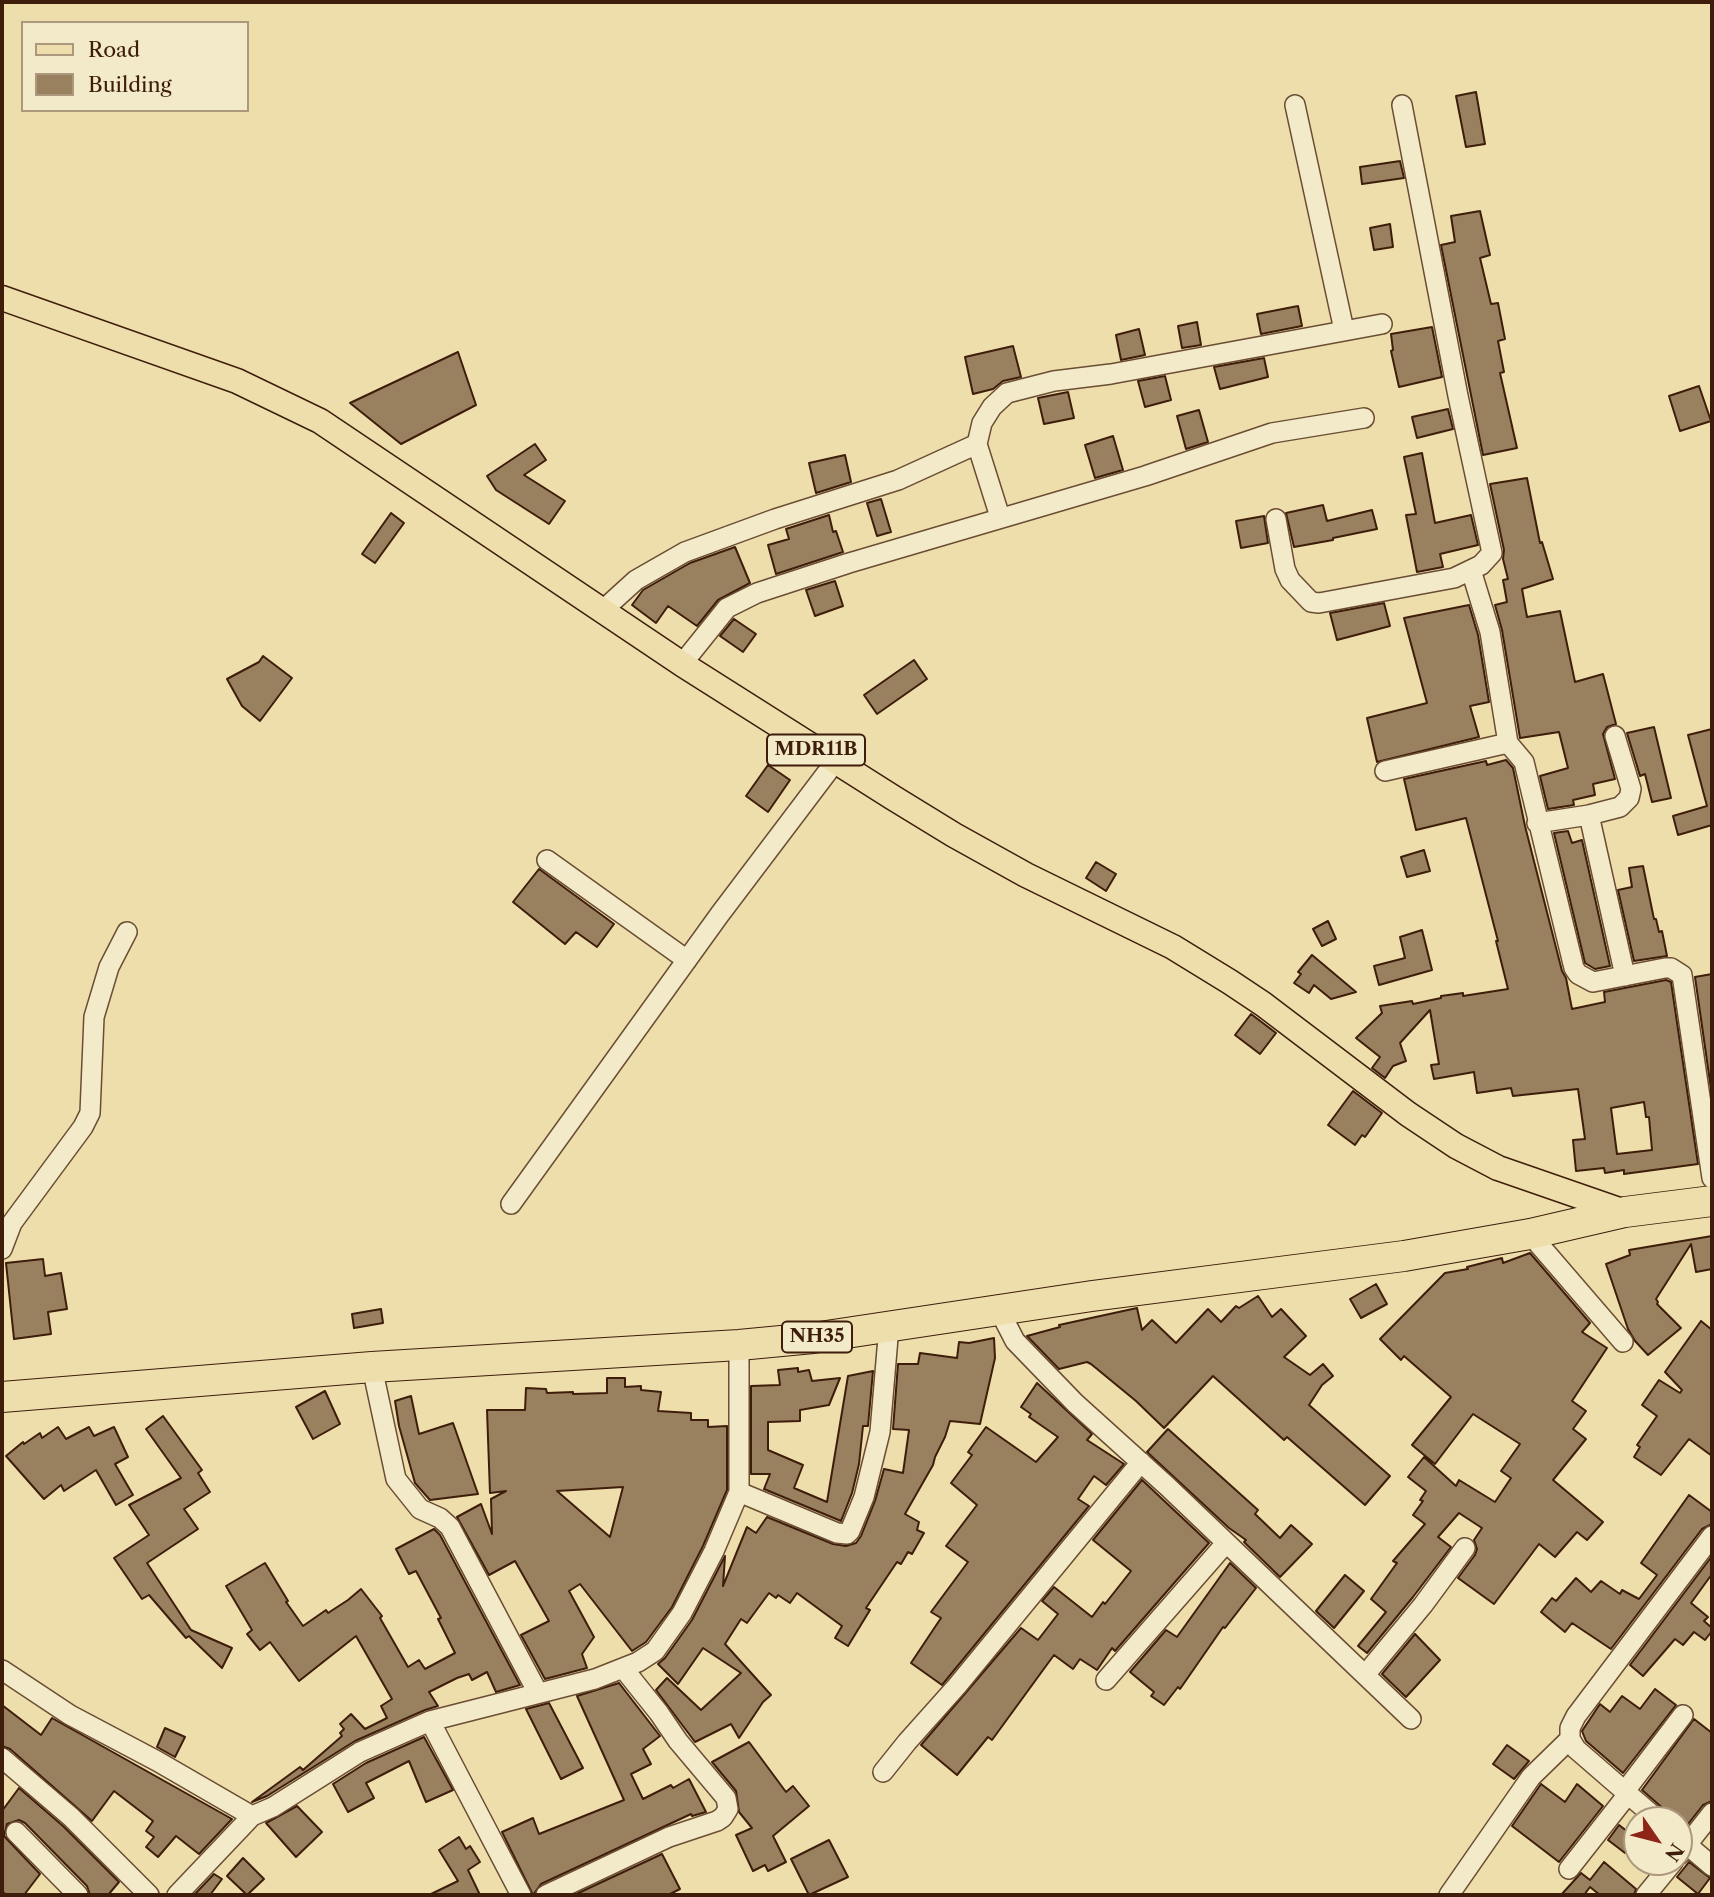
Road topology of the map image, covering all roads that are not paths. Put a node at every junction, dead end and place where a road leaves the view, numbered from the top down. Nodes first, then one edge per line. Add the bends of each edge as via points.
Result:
1 (1295, 105) dead end
2 (1402, 105) dead end
3 (2, 298) edge
4 (1382, 324) dead end
5 (1344, 330) junction
6 (1364, 418) dead end
7 (977, 443) junction
8 (1000, 517) junction
9 (1276, 519) dead end
10 (1471, 570) junction
11 (603, 610) junction
12 (682, 664) junction
13 (1615, 736) dead end
14 (1508, 743) junction
15 (835, 762) junction
16 (1385, 771) dead end
17 (1589, 815) junction
18 (1538, 823) junction
19 (547, 860) dead end
20 (127, 932) dead end
21 (687, 960) junction
22 (1625, 976) junction
23 (1712, 1178) edge
24 (1712, 1201) edge
25 (511, 1204) dead end
26 (1625, 1212) junction
27 (1530, 1234) junction
28 (2, 1249) edge
29 (999, 1311) junction
30 (889, 1326) junction
31 (1623, 1342) dead end
32 (739, 1345) junction
33 (372, 1367) junction
34 (2, 1397) edge
35 (1141, 1462) junction
36 (739, 1492) junction
37 (1712, 1536) edge
38 (1226, 1543) junction
39 (1465, 1548) dead end
40 (623, 1668) junction
41 (2, 1670) edge
42 (1365, 1675) junction
43 (1106, 1680) dead end
44 (538, 1693) junction
45 (1683, 1715) dead end
46 (1411, 1719) dead end
47 (430, 1721) junction
48 (1570, 1738) junction
49 (2, 1758) edge
50 (883, 1772) dead end
51 (1626, 1793) junction
52 (1641, 1806) edge
53 (1712, 1813) edge
54 (252, 1816) junction
55 (16, 1832) dead end
56 (1693, 1834) edge
57 (1693, 1853) edge
58 (1712, 1866) edge
59 (1569, 1869) dead end
60 (1662, 1876) edge
61 (78, 1895) edge
62 (149, 1895) edge
63 (177, 1895) edge
64 (521, 1895) edge
65 (546, 1895) edge
66 (1449, 1895) edge
67 (1646, 1895) edge

1 - 5 street
2 - 10 street via 1492,545 1488,559
3 - 11 main road, MDR11B via 237,382 320,421
4 - 5 street
5 - 7 street via 1007,393 982,423
6 - 8 street via 1272,433 1145,476
7 - 8 street
7 - 11 street via 898,480 685,552 636,580
8 - 12 street via 738,601 727,608
9 - 10 street via 1285,569 1311,602 1454,578
10 - 14 street via 1490,632
11 - 12 main road, MDR11B
12 - 15 main road, MDR11B
13 - 17 street via 1631,789 1629,798 1620,807
14 - 16 street
14 - 18 street via 1524,762
15 - 21 street
15 - 26 main road, MDR11B via 1002,862 1173,947 1263,1004 1456,1146 1523,1178
17 - 18 street
17 - 22 street
18 - 22 street via 1574,968 1593,982
19 - 21 street
20 - 28 street via 108,967 94,1017 90,1113 12,1223
21 - 25 street
22 - 23 street via 1671,968 1682,975
24 - 26 highway, NH35
26 - 27 highway, NH35
27 - 29 highway, NH35 via 1404,1256
27 - 31 street
29 - 30 highway, NH35
29 - 35 street via 1015,1341 1074,1404
30 - 32 highway, NH35
30 - 36 street via 880,1432 864,1497 850,1531 837,1533
32 - 33 highway, NH35
32 - 36 street
33 - 34 highway, NH35
33 - 44 street via 396,1479 420,1509 450,1527
35 - 38 street
35 - 50 street
36 - 40 street via 714,1551 666,1638 655,1651
37 - 48 street via 1576,1716
38 - 42 street
38 - 43 street
39 - 42 street
40 - 44 street
40 - 65 street via 726,1798 729,1810 717,1821 668,1837
41 - 54 street via 70,1715
42 - 46 street
44 - 47 street
45 - 51 street
47 - 54 street via 360,1752
47 - 64 street
48 - 51 street via 1576,1749
48 - 66 street via 1531,1777
49 - 62 street via 71,1817
51 - 52 street
51 - 59 street
53 - 56 street
54 - 63 street
55 - 61 street
57 - 58 street
60 - 67 street

